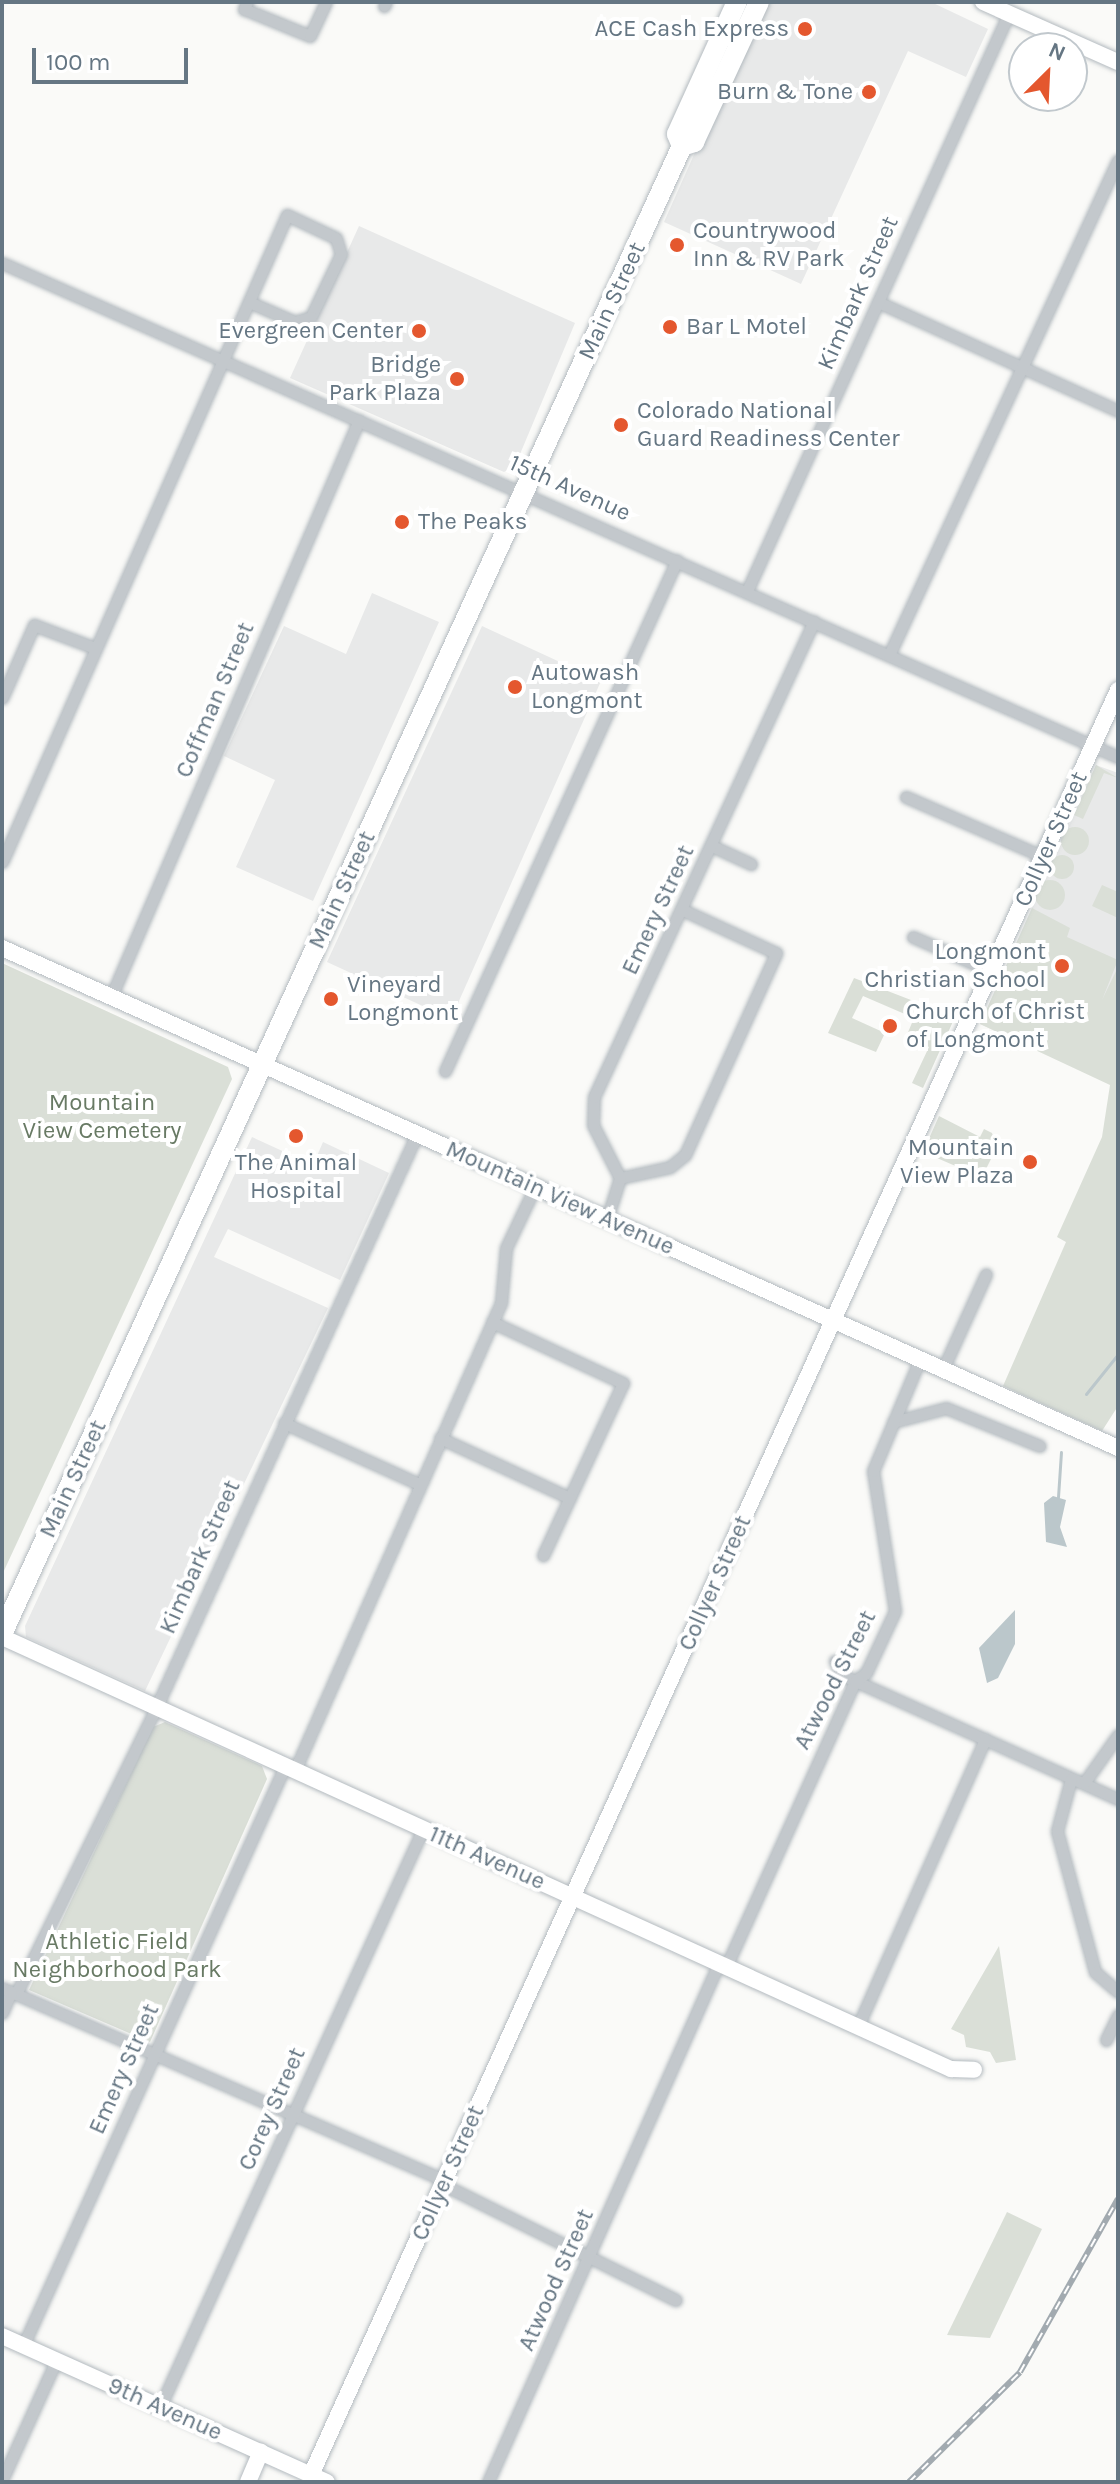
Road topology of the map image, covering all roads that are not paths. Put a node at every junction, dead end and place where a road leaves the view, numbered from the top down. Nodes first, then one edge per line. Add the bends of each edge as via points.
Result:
1 (247, 2) edge
2 (326, 2) edge
3 (737, 2) edge
4 (759, 2) edge
5 (983, 2) edge
6 (1009, 13) junction
7 (1118, 62) edge
8 (682, 146) junction
9 (1118, 160) edge
10 (2, 263) edge
11 (249, 302) junction
12 (878, 302) junction
13 (224, 359) junction
14 (1020, 367) junction
15 (1118, 411) edge
16 (359, 420) junction
17 (525, 490) junction
18 (677, 560) junction
19 (747, 591) junction
20 (814, 621) junction
21 (95, 648) junction
22 (889, 655) junction
23 (1118, 690) edge
24 (2, 698) edge
25 (1093, 745) junction
26 (1118, 757) edge
27 (906, 797) dead end
28 (712, 846) junction
29 (1042, 856) junction
30 (2, 862) edge
31 (751, 864) dead end
32 (683, 910) junction
33 (913, 937) dead end
34 (2, 948) edge
35 (991, 971) junction
36 (111, 997) junction
37 (262, 1065) junction
38 (445, 1071) dead end
39 (417, 1134) junction
40 (620, 1178) junction
41 (535, 1187) junction
42 (607, 1219) junction
43 (986, 1274) dead end
44 (833, 1320) junction
45 (492, 1322) junction
46 (920, 1359) junction
47 (943, 1369) junction
48 (284, 1423) junction
49 (893, 1423) junction
50 (440, 1438) junction
51 (1040, 1446) dead end
52 (1118, 1448) edge
53 (419, 1484) junction
54 (570, 1498) junction
55 (543, 1555) dead end
56 (2, 1636) edge
57 (835, 1661) dead end
58 (855, 1681) junction
59 (156, 1708) junction
60 (1118, 1735) edge
61 (985, 1739) junction
62 (290, 1768) junction
63 (1071, 1779) junction
64 (1084, 1783) junction
65 (1118, 1799) edge
66 (423, 1829) junction
67 (572, 1897) junction
68 (723, 1965) junction
69 (10, 1991) edge
70 (1118, 1992) edge
71 (2, 2013) edge
72 (1118, 2015) edge
73 (858, 2026) junction
74 (1106, 2040) dead end
75 (154, 2054) junction
76 (974, 2070) dead end
77 (294, 2115) junction
78 (443, 2182) junction
79 (591, 2254) junction
80 (676, 2300) dead end
81 (2, 2336) edge
82 (23, 2346) junction
83 (56, 2361) junction
84 (160, 2407) junction
85 (261, 2452) junction
86 (319, 2478) edge
87 (2, 2480) edge
88 (248, 2482) edge
89 (488, 2482) edge

1 - 2 street via 244,9 310,36
3 - 8 highway, Main Street via 677,134
4 - 8 highway, Main Street via 694,142
5 - 6 street
6 - 7 street
6 - 12 street, Kimbark Street
8 - 17 highway, Main Street
9 - 14 street
10 - 13 street, 15th Avenue
11 - 11 street via 287,215 336,238 341,254 311,317 295,322
11 - 13 street
12 - 14 street
12 - 19 street, Kimbark Street
13 - 16 street, 15th Avenue
13 - 21 street
14 - 15 street
14 - 22 street
16 - 17 street, 15th Avenue
16 - 36 street, Coffman Street
17 - 18 street, 15th Avenue
17 - 37 highway, Main Street
18 - 19 street, 15th Avenue
18 - 38 street
19 - 20 street, 15th Avenue
20 - 22 street, 15th Avenue
20 - 28 street, Emery Street
21 - 24 street via 34,625
21 - 30 street
22 - 25 street, 15th Avenue
23 - 25 street, Collyer Street
25 - 26 street, 15th Avenue
25 - 29 street, Collyer Street
27 - 29 street
28 - 31 street
28 - 32 street, Emery Street
29 - 35 street, Collyer Street
32 - 40 street, Emery Street via 594,1097 593,1125
32 - 40 street via 776,953 685,1155 670,1167
33 - 35 street
34 - 36 street, Mountain View Avenue
35 - 44 street, Collyer Street
36 - 37 street, Mountain View Avenue
37 - 39 street, Mountain View Avenue
37 - 56 highway, Main Street
39 - 41 street, Mountain View Avenue
39 - 48 street, Kimbark Street
40 - 42 street
41 - 42 street, Mountain View Avenue
41 - 45 street, Emery Street via 506,1248
42 - 44 street, Mountain View Avenue
43 - 47 street
44 - 46 street, Mountain View Avenue
44 - 67 street, Collyer Street
45 - 50 street, Emery Street
45 - 54 street via 623,1383
46 - 47 street, Mountain View Avenue
46 - 49 street, Atwood Street
47 - 52 street, Mountain View Avenue
48 - 53 street
48 - 59 street, Kimbark Street
49 - 51 street via 946,1408
49 - 58 street, Atwood Street via 872,1485 895,1611 866,1673
50 - 53 street, Emery Street
50 - 54 street
53 - 62 street, Emery Street
54 - 55 street
56 - 59 street, 11th Avenue
57 - 58 street
58 - 61 street
58 - 68 street, Atwood Street
59 - 62 street, 11th Avenue
59 - 69 street, Kimbark Street
60 - 64 street
61 - 63 street
61 - 73 street
62 - 66 street, 11th Avenue
62 - 75 street, Emery Street
63 - 64 street
63 - 70 street via 1057,1831 1095,1972
64 - 65 street
66 - 67 street, 11th Avenue
66 - 77 street, Corey Street
67 - 68 street, 11th Avenue
67 - 78 street, Collyer Street
68 - 73 street, 11th Avenue
68 - 79 street, Atwood Street
69 - 71 street, Kimbark Street
69 - 75 street
72 - 74 street
73 - 76 street, 11th Avenue via 951,2069
75 - 77 street
75 - 82 street, Emery Street
77 - 78 street
77 - 84 street, Corey Street
78 - 79 street
78 - 86 street, Collyer Street
79 - 80 street
79 - 89 street, Atwood Street
81 - 82 street, 9th Avenue
82 - 83 street, 9th Avenue
83 - 84 street, 9th Avenue
83 - 87 street
84 - 85 street, 9th Avenue
85 - 86 street, 9th Avenue
85 - 88 street

